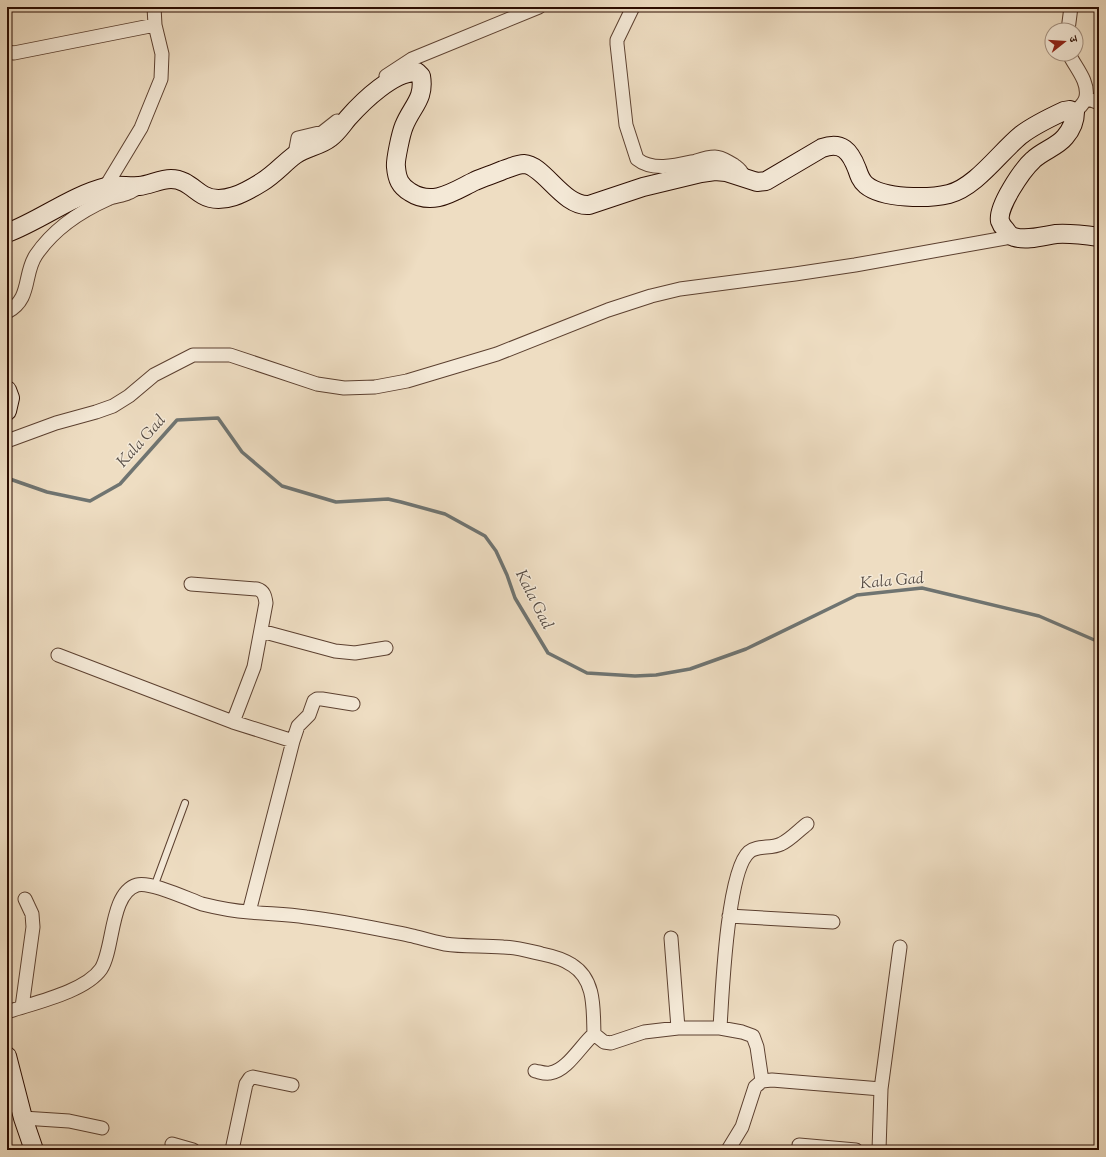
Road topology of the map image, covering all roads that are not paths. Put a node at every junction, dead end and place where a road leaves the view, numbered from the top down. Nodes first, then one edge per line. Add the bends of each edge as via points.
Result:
1 (154, 7) edge
2 (539, 7) edge
3 (633, 7) edge
4 (1071, 7) edge
5 (1069, 22) edge
6 (155, 25) junction
7 (7, 52) edge
8 (1073, 62) edge
9 (1086, 98) junction
10 (1099, 102) edge
11 (1075, 112) junction
12 (295, 154) junction
13 (744, 177) junction
14 (106, 186) junction
15 (140, 186) junction
16 (7, 232) edge
17 (1011, 237) junction
18 (1099, 237) edge
19 (7, 312) edge
20 (7, 390) edge
21 (7, 411) edge
22 (7, 441) edge
23 (191, 584) dead end
24 (261, 631) junction
25 (386, 648) dead end
26 (58, 655) dead end
27 (353, 704) dead end
28 (233, 722) junction
29 (293, 741) junction
30 (185, 803) dead end
31 (807, 824) dead end
32 (154, 887) junction
33 (26, 899) dead end
34 (249, 912) junction
35 (729, 916) junction
36 (833, 922) dead end
37 (671, 938) dead end
38 (900, 947) dead end
39 (22, 1007) junction
40 (7, 1012) edge
41 (678, 1028) junction
42 (720, 1028) junction
43 (594, 1034) junction
44 (8, 1063) edge
45 (534, 1071) dead end
46 (762, 1081) junction
47 (292, 1085) dead end
48 (881, 1089) junction
49 (23, 1118) junction
50 (102, 1128) dead end
51 (172, 1144) dead end
52 (799, 1145) dead end
53 (34, 1150) edge
54 (193, 1150) edge
55 (232, 1150) edge
56 (728, 1150) edge
57 (856, 1150) edge
58 (879, 1150) edge

1 - 6 street
2 - 12 street via 412,59 363,92 340,119 323,132 298,138
3 - 13 street via 617,44 626,125 637,159 649,166 658,167 715,156 740,169
4 - 5 street
6 - 7 street via 14,53
6 - 14 street via 162,54 161,79 141,128
8 - 9 street via 1084,80
9 - 10 street
9 - 11 street
11 - 13 street via 1064,111 1029,129 980,174 965,186 948,194 893,196 874,190 864,184 850,155 840,146 831,145 766,181 758,182
11 - 17 street via 1074,123 1066,136 1025,168 1006,199 1000,221
12 - 13 street via 329,139 366,99 394,79 417,72 421,76 420,98 404,126 395,166 403,188 419,197 445,196 476,180 525,164 538,171 574,202 582,205 700,173 715,171
12 - 15 street via 262,182 229,198 213,198 192,186 170,179
14 - 15 street
14 - 16 street
15 - 19 street via 128,194 109,198 87,209 47,240 35,256 19,304
17 - 18 street via 1057,234
17 - 22 street via 848,266 680,289 608,310 497,354 407,381 375,387 344,388 317,384 230,355 193,355 154,375 113,406
20 - 21 street via 10,398
23 - 24 street via 261,590 266,603
24 - 25 street via 335,651 355,653
24 - 28 street via 254,667
26 - 28 street
27 - 29 street via 317,699 309,715 298,726
28 - 29 street
29 - 34 street
30 - 32 lane
31 - 35 street via 782,844 752,849 747,853 737,876
32 - 34 street via 203,904
32 - 39 street via 136,885 126,892 116,913 105,960 96,974 69,992
33 - 39 street via 32,914 33,927
34 - 43 street via 306,916 446,944 504,947 564,960 574,965 581,973 592,994
35 - 36 street
35 - 42 street
37 - 41 street
38 - 48 street
39 - 40 street
41 - 42 street
41 - 43 street via 644,1032 611,1043 604,1042
42 - 46 street via 753,1036
43 - 45 street via 566,1066 549,1074
44 - 49 street
46 - 48 street
46 - 56 street via 754,1087 742,1127
47 - 55 street via 250,1078 246,1084
48 - 58 street
49 - 50 street via 69,1121
49 - 53 street
51 - 54 street
52 - 57 street

